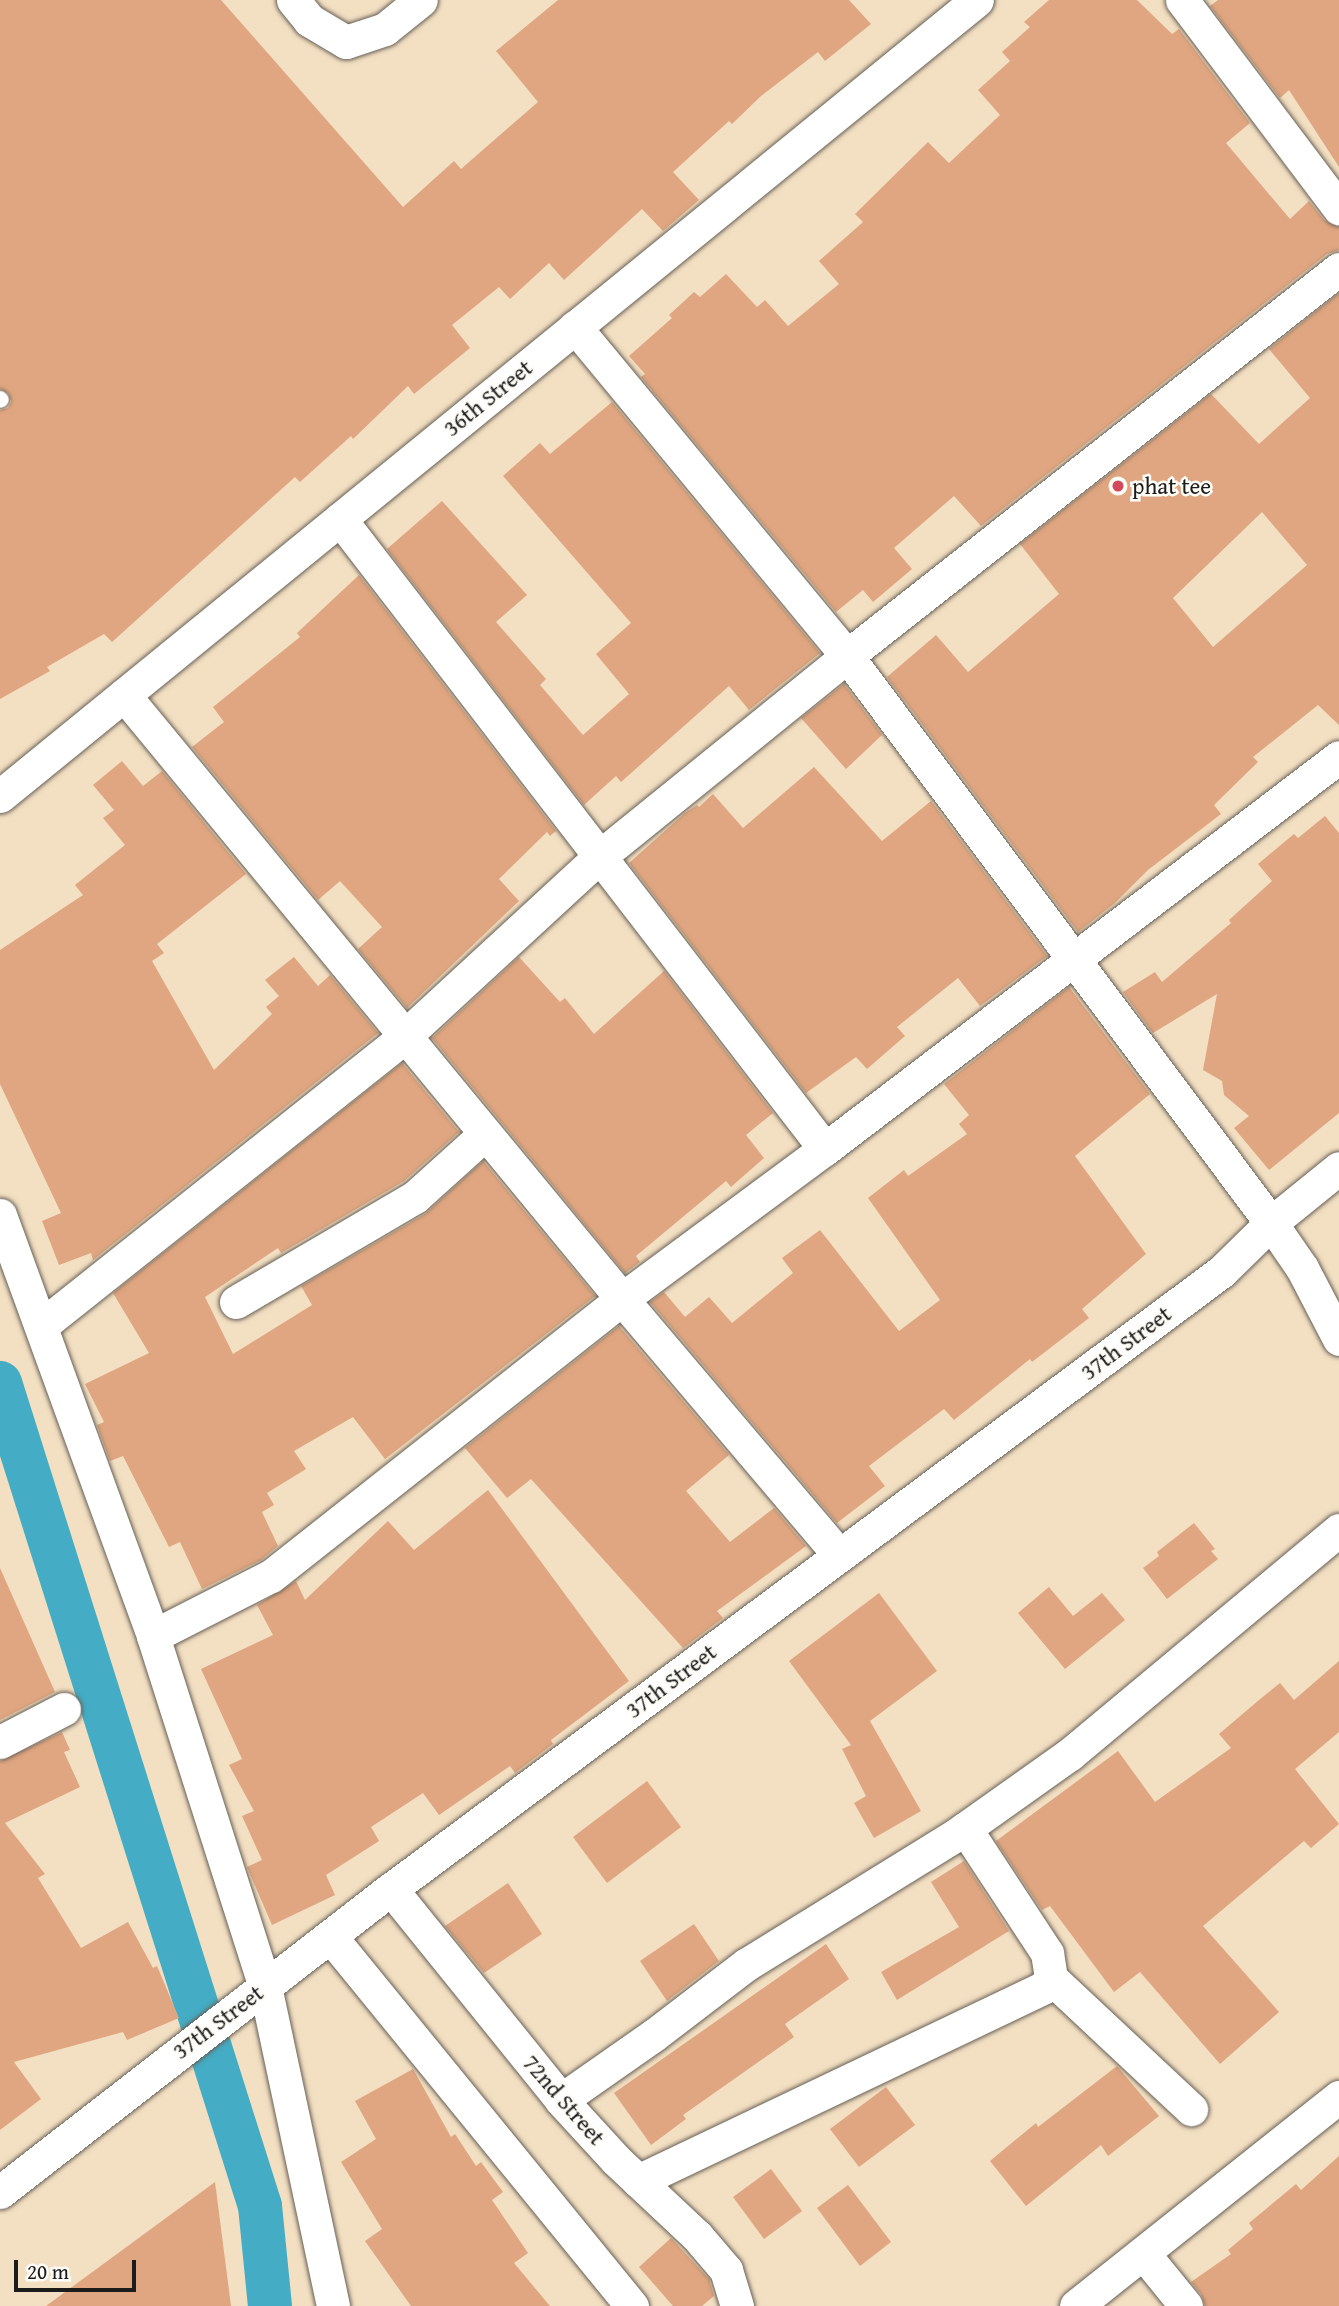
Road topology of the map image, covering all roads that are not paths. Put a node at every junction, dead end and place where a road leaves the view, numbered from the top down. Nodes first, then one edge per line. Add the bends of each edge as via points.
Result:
1 (293, 0) edge
2 (421, 0) edge
3 (977, 0) edge
4 (1182, 0) edge
5 (1339, 208) edge
6 (1339, 269) edge
7 (575, 327) junction
8 (340, 519) junction
9 (847, 656) junction
10 (124, 695) junction
11 (1339, 757) edge
12 (0, 796) edge
13 (599, 857) junction
14 (1075, 959) junction
15 (405, 1036) junction
16 (485, 1134) junction
17 (825, 1149) junction
18 (1339, 1168) edge
19 (0, 1215) edge
20 (1271, 1223) junction
21 (622, 1299) junction
22 (236, 1302) dead end
23 (41, 1326) junction
24 (1339, 1339) edge
25 (1339, 1530) edge
26 (839, 1555) junction
27 (153, 1636) junction
28 (64, 1709) dead end
29 (0, 1742) edge
30 (965, 1829) junction
31 (391, 1889) junction
32 (330, 1936) junction
33 (1051, 1978) junction
34 (254, 1996) junction
35 (1339, 2097) edge
36 (561, 2100) junction
37 (1191, 2109) dead end
38 (638, 2181) junction
39 (0, 2192) edge
40 (1143, 2253) junction
41 (333, 2306) edge
42 (632, 2306) edge
43 (737, 2306) edge
44 (1076, 2306) edge
45 (1186, 2306) edge

1 - 2 street via 309,20 346,42 385,29
3 - 7 street, 36th Street
4 - 5 street
6 - 9 street
7 - 8 street, 36th Street
7 - 9 street
8 - 10 street, 36th Street
8 - 13 street
9 - 13 street
9 - 14 street
10 - 12 street, 36th Street
10 - 15 street
11 - 14 street
13 - 15 street
13 - 17 street
14 - 17 street
14 - 20 street
15 - 16 street
15 - 23 street
16 - 21 street
16 - 22 street via 415,1197
17 - 21 street
18 - 20 street, 37th Street
19 - 23 street
20 - 24 street via 1302,1268
20 - 26 street, 37th Street via 1222,1272
21 - 26 street
21 - 27 street via 271,1576
23 - 27 street
25 - 30 street via 1070,1754
26 - 31 street, 37th Street
27 - 34 street
28 - 29 street
30 - 33 street via 1047,1953
30 - 36 street via 747,1964
31 - 32 street, 37th Street
31 - 36 street, 72nd Street
32 - 34 street, 37th Street
32 - 42 street
33 - 37 street
33 - 38 street via 1044,1987
34 - 39 street, 37th Street
34 - 41 street
35 - 40 street
36 - 38 street, 72nd Street
38 - 43 street, 72nd Street via 726,2270
40 - 44 street
40 - 45 street

